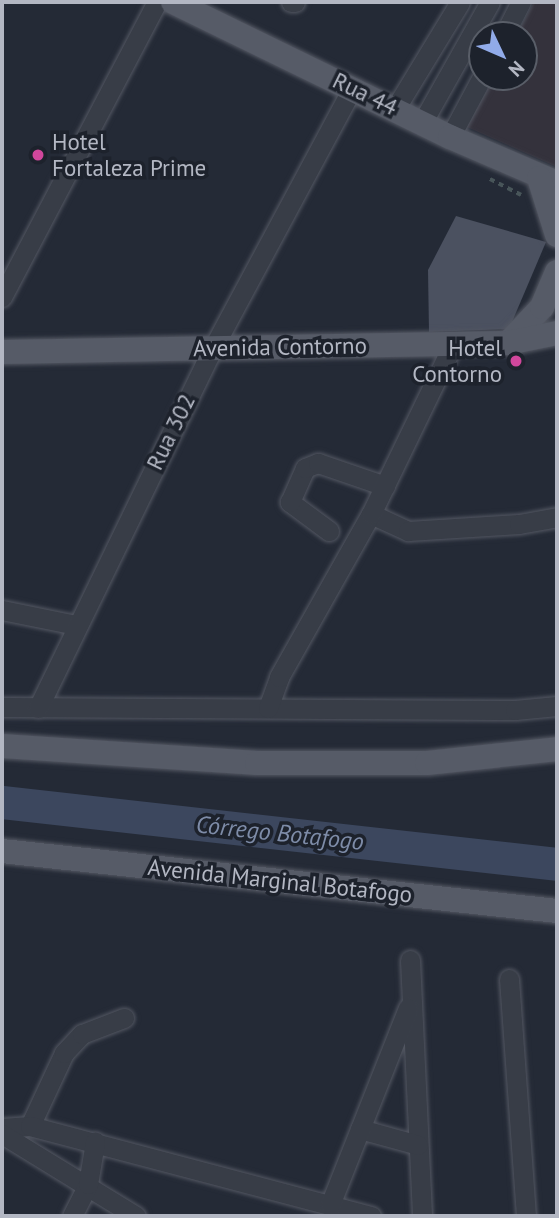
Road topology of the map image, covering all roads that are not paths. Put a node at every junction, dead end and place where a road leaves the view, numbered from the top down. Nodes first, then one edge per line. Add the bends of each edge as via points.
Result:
1 (157, 2) edge
2 (173, 2) edge
3 (460, 2) edge
4 (490, 2) edge
5 (521, 2) edge
6 (511, 21) edge
7 (353, 87) junction
8 (475, 91) edge
9 (394, 109) junction
10 (422, 122) junction
11 (450, 137) junction
12 (548, 181) edge
13 (557, 235) edge
14 (557, 272) edge
15 (2, 297) edge
16 (557, 333) edge
17 (508, 343) junction
18 (453, 344) junction
19 (213, 348) junction
20 (2, 352) edge
21 (385, 486) junction
22 (371, 514) junction
23 (557, 517) edge
24 (329, 531) dead end
25 (2, 610) edge
26 (76, 625) junction
27 (557, 706) edge
28 (2, 707) edge
29 (38, 708) junction
30 (268, 708) junction
31 (2, 746) edge
32 (557, 749) edge
33 (2, 851) edge
34 (554, 912) edge
35 (410, 960) dead end
36 (509, 979) dead end
37 (411, 1000) junction
38 (124, 1018) dead end
39 (30, 1126) junction
40 (2, 1128) edge
41 (360, 1129) junction
42 (2, 1134) edge
43 (95, 1142) junction
44 (418, 1145) junction
45 (88, 1184) junction
46 (330, 1206) junction
47 (72, 1216) edge
48 (136, 1216) edge
49 (371, 1216) edge
50 (422, 1216) edge
51 (526, 1216) edge

1 - 15 street
2 - 7 main road, Rua 44
3 - 9 street
4 - 10 street
5 - 6 street
7 - 9 main road, Rua 44
7 - 19 street, Rua 302
8 - 11 street
9 - 10 main road, Rua 44
10 - 11 main road, Rua 44
11 - 12 main road, Rua 44
12 - 13 main road
14 - 17 main road via 542,307
16 - 17 main road, Avenida Contorno
17 - 18 main road, Avenida Contorno
18 - 19 main road, Avenida Contorno
18 - 21 street
19 - 20 main road, Avenida Contorno
19 - 26 street, Rua 302
21 - 22 street
21 - 24 street via 318,463 305,468 290,502
22 - 23 street via 408,531
22 - 30 street via 279,677
25 - 26 street
26 - 29 street, Rua 302
27 - 30 street via 515,710
28 - 29 street
29 - 30 street
31 - 32 main road via 257,763 427,763
33 - 34 main road, Avenida Marginal Botafogo
35 - 37 street
36 - 51 street
37 - 41 street
37 - 44 street
38 - 39 street via 82,1034 64,1053
39 - 40 street
39 - 43 street
41 - 44 street
41 - 46 street
42 - 45 street
43 - 45 street
43 - 46 street
44 - 50 street
45 - 47 street
45 - 48 street
46 - 49 street

